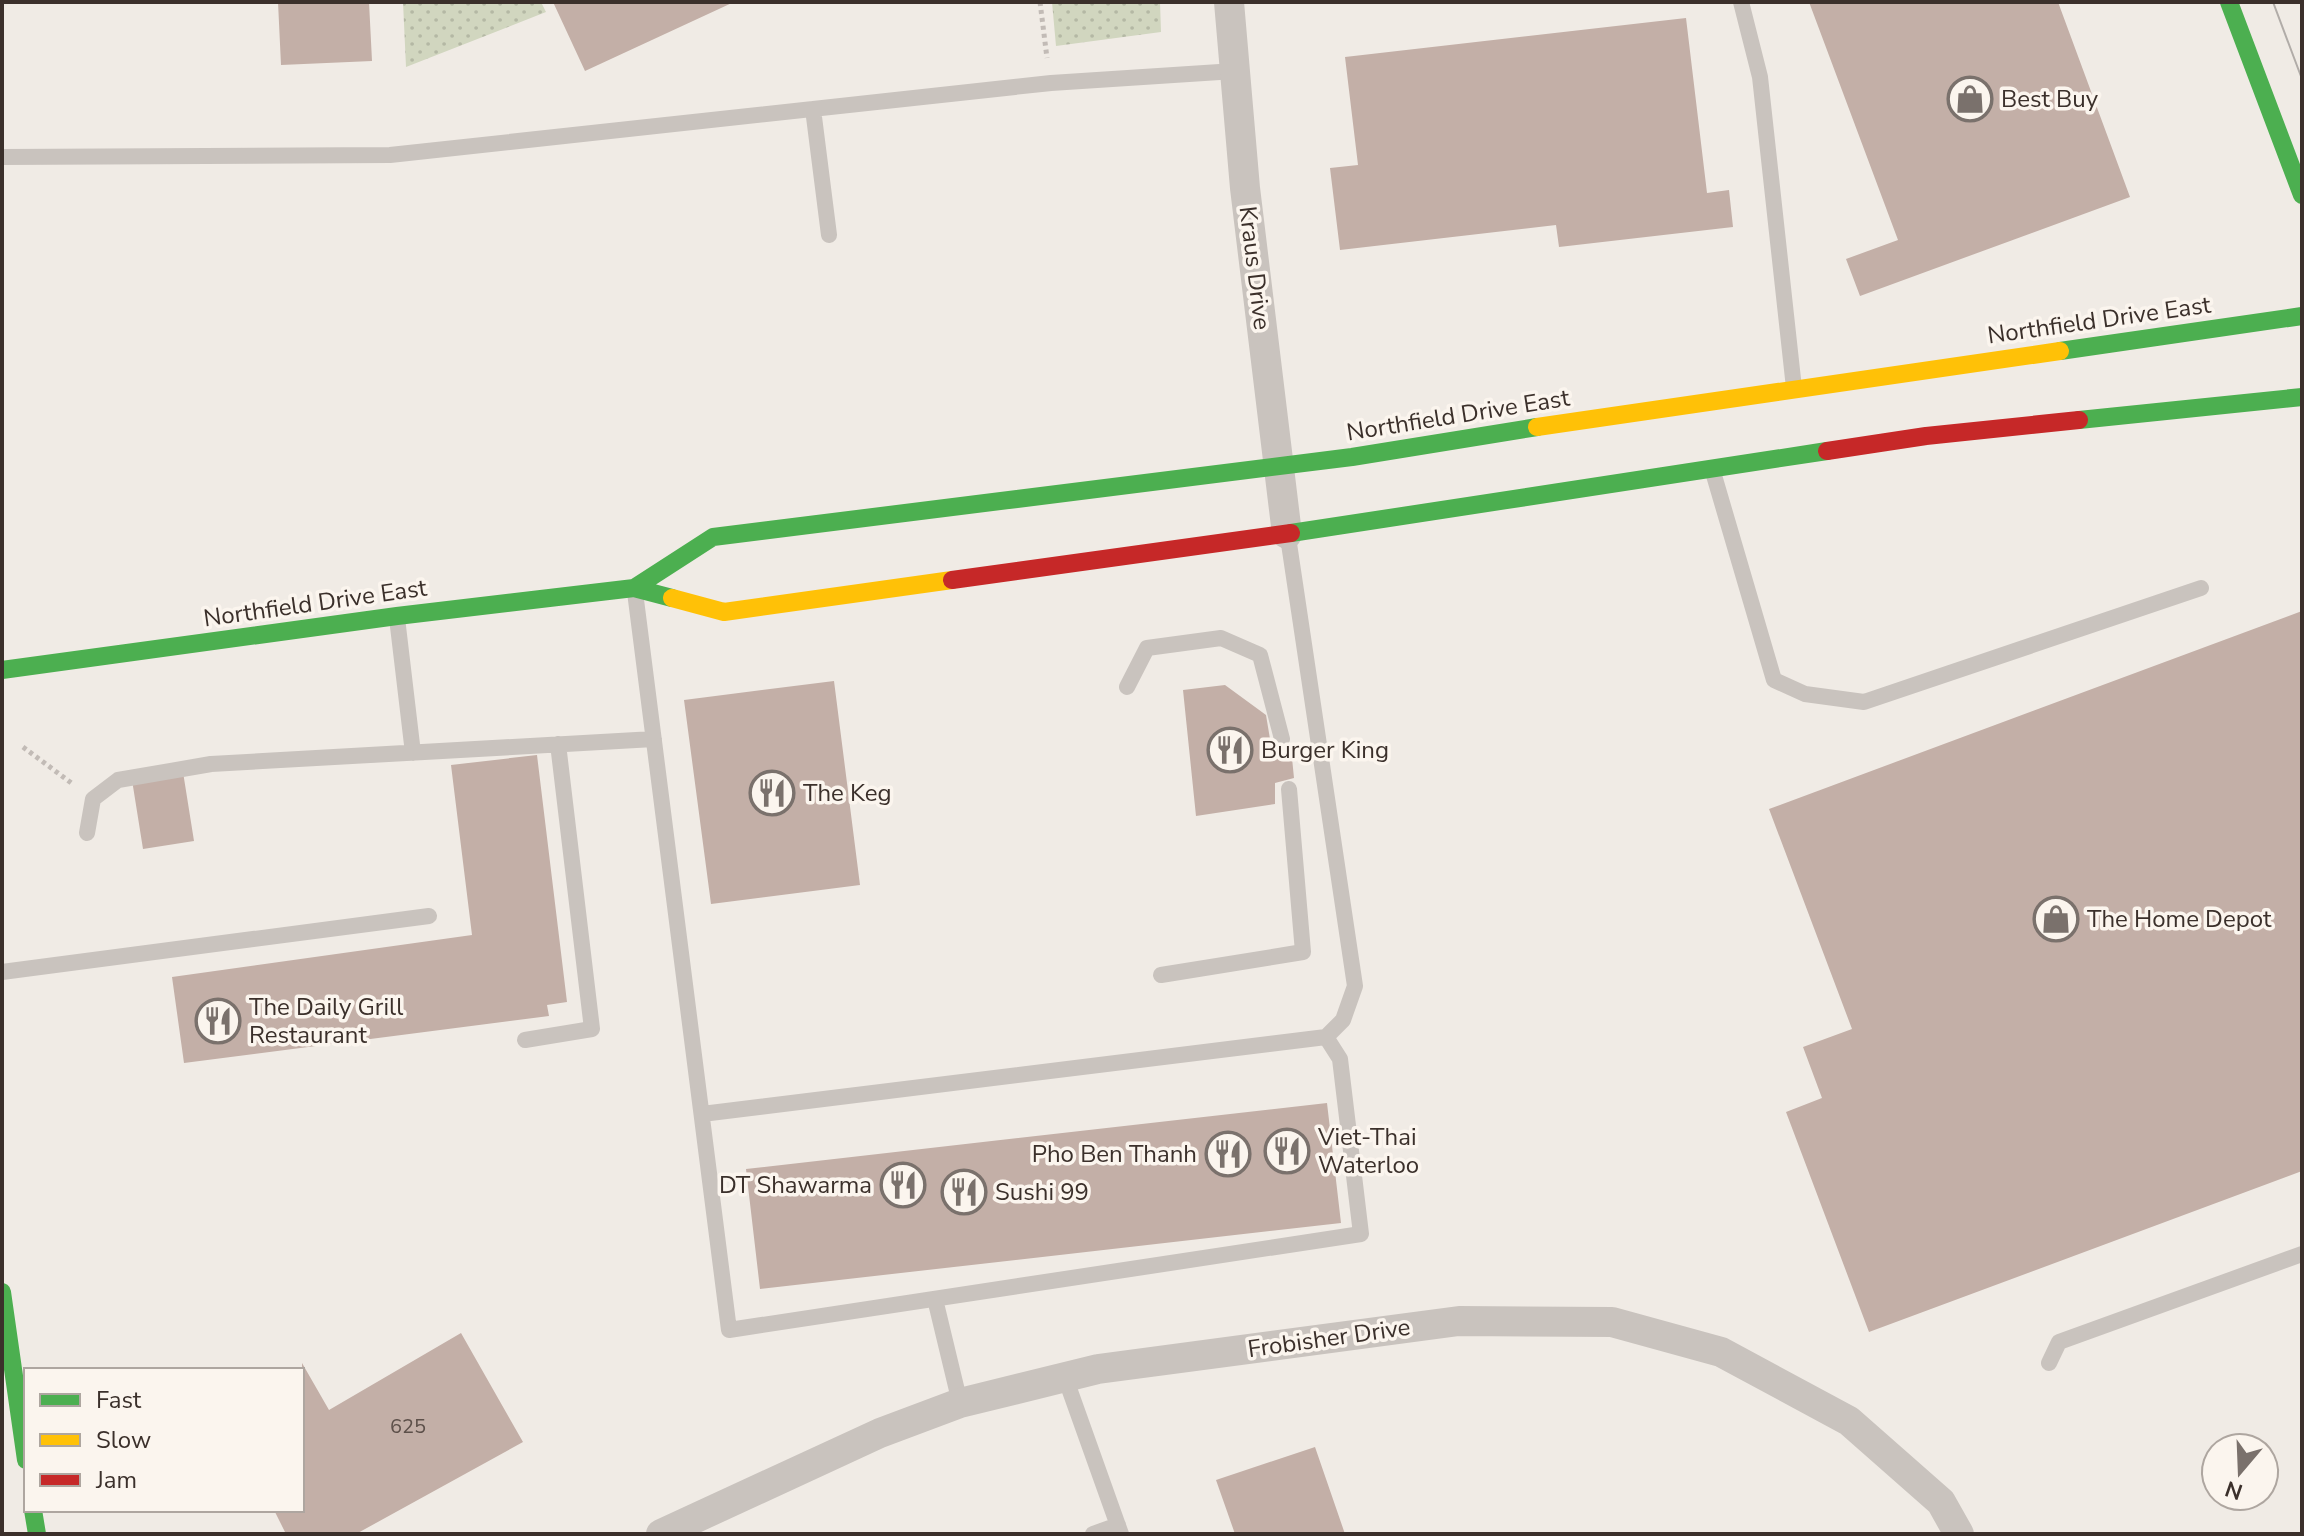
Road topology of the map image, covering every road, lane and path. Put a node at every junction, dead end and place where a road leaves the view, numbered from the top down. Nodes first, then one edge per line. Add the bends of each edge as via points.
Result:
1 (1040, 2) edge
2 (1229, 2) edge
3 (1741, 2) edge
4 (2229, 2) edge
5 (1235, 71) junction
6 (1051, 83) junction
7 (813, 109) junction
8 (2, 157) edge
9 (2302, 195) edge
10 (829, 235) dead end
11 (2302, 316) edge
12 (1794, 389) junction
13 (2302, 397) edge
14 (1277, 466) junction
15 (1713, 470) junction
16 (1287, 534) junction
17 (634, 588) junction
18 (2201, 588) dead end
19 (397, 616) junction
20 (2, 670) edge
21 (1127, 687) dead end
22 (654, 739) junction
23 (1282, 739) dead end
24 (558, 744) junction
25 (23, 747) dead end
26 (413, 753) junction
27 (1289, 789) dead end
28 (93, 799) junction
29 (87, 833) dead end
30 (429, 916) dead end
31 (2, 972) edge
32 (1161, 975) dead end
33 (1326, 1037) junction
34 (525, 1040) dead end
35 (702, 1114) junction
36 (2302, 1254) edge
37 (2, 1292) edge
38 (935, 1299) junction
39 (2049, 1363) dead end
40 (1065, 1377) junction
41 (960, 1403) junction
42 (24, 1446) edge
43 (33, 1512) edge
44 (1119, 1530) edge
45 (37, 1534) edge
46 (661, 1534) edge
47 (1093, 1534) edge
48 (1959, 1534) edge

1 - 6 path
2 - 5 street, Kraus Drive
3 - 12 lane via 1760,77
4 - 9 main road
5 - 6 lane
5 - 14 street, Kraus Drive
6 - 7 lane
7 - 8 lane via 390,155
7 - 10 lane
11 - 12 main road, Northfield Drive East
12 - 14 main road, Northfield Drive East
13 - 15 main road, Northfield Drive East via 1926,436
14 - 16 street, Kraus Drive
14 - 17 main road, Northfield Drive East via 713,537
15 - 16 main road, Northfield Drive East
15 - 18 lane via 1774,680 1805,694 1864,702
16 - 17 main road, Northfield Drive East via 724,612
16 - 33 lane via 1355,986 1343,1020
17 - 19 main road, Northfield Drive East
17 - 22 lane
19 - 20 main road, Northfield Drive East
19 - 26 lane
21 - 23 lane via 1147,648 1221,638 1260,655
22 - 24 lane
22 - 35 lane
24 - 26 lane
24 - 34 lane via 592,1029
25 - 28 path
26 - 28 lane via 211,764 118,780
27 - 32 lane via 1303,952
28 - 29 lane
30 - 31 lane
33 - 35 lane
33 - 38 lane via 1340,1059 1361,1234
35 - 38 lane via 729,1330
36 - 39 lane via 2059,1342
37 - 42 main road
38 - 41 lane
40 - 41 street, Frobisher Drive
40 - 44 lane
40 - 48 street, Frobisher Drive via 1459,1321 1612,1322 1721,1352 1849,1421 1941,1502
41 - 46 street, Frobisher Drive via 880,1433
43 - 45 main road
44 - 47 lane

